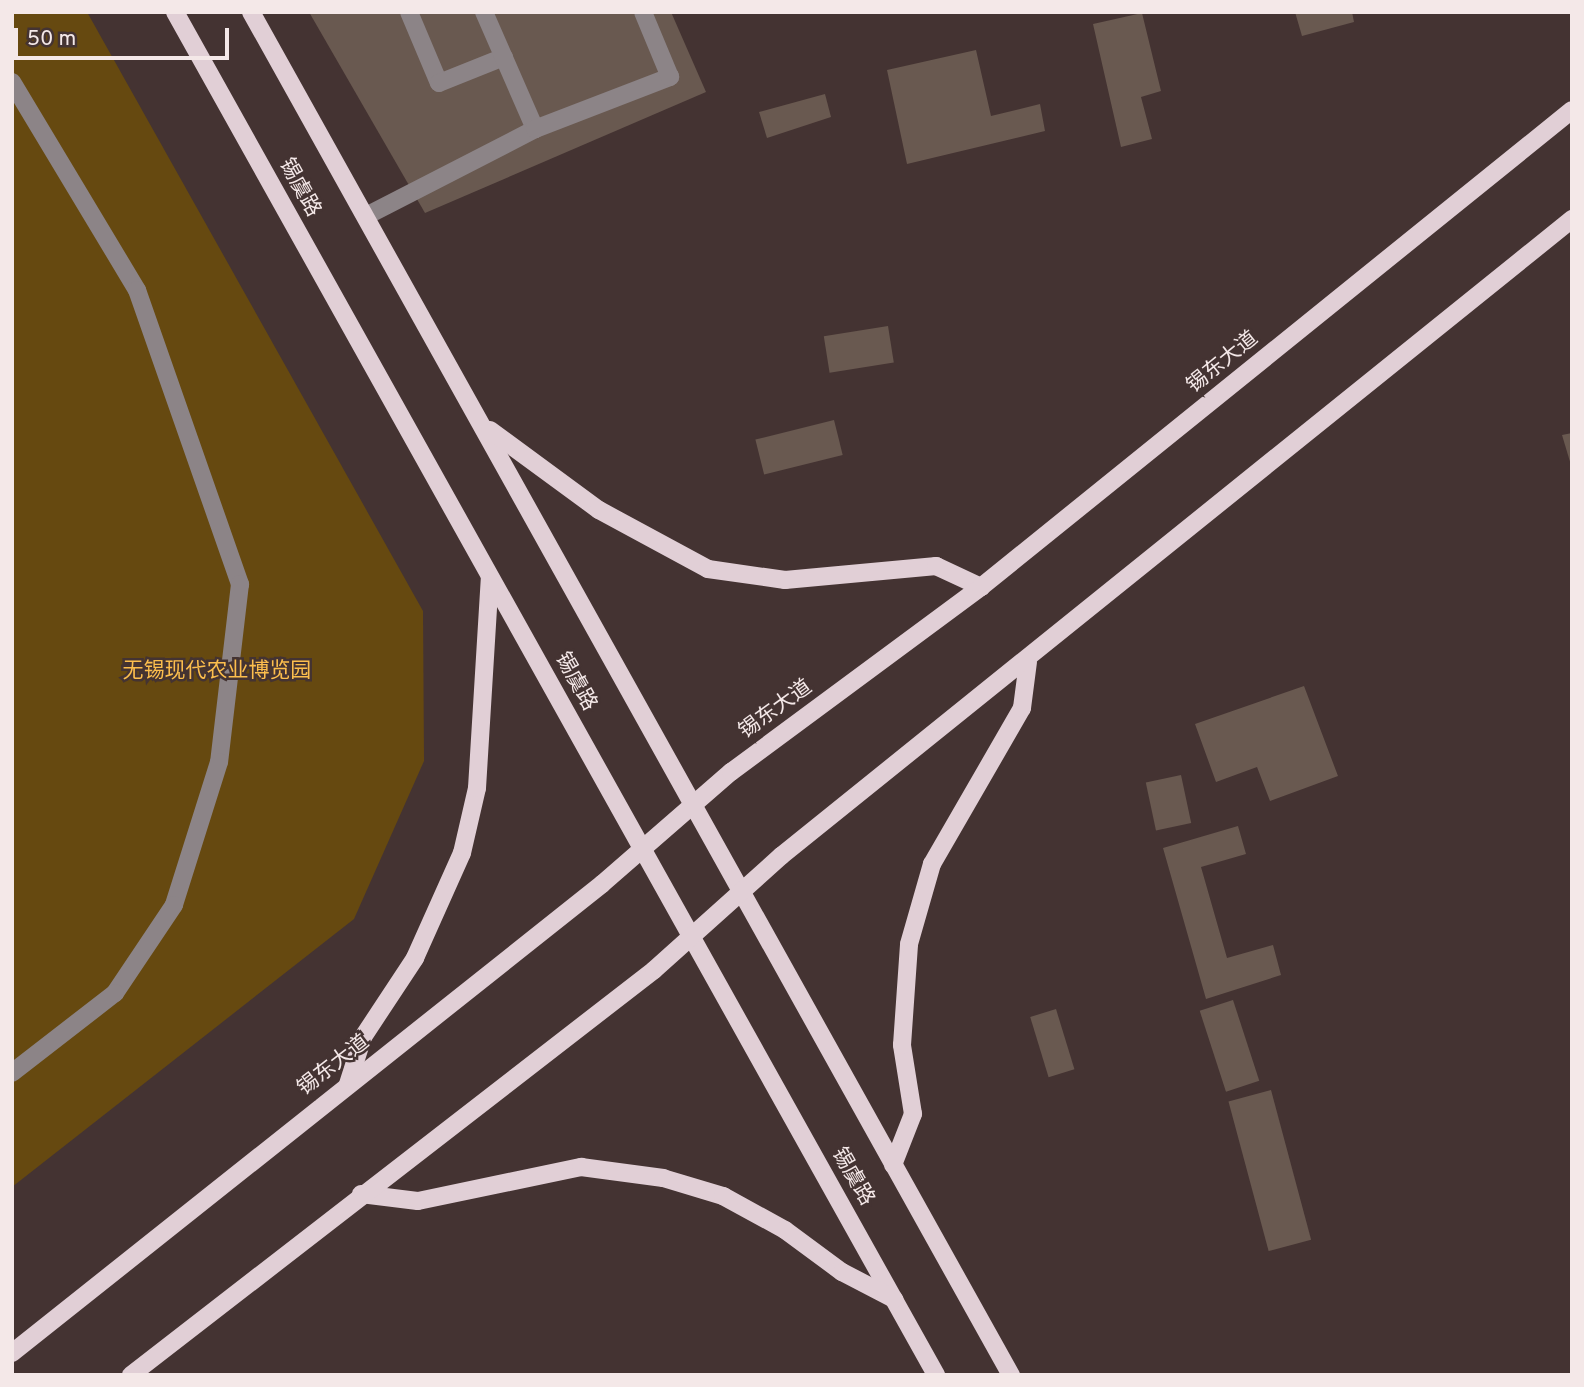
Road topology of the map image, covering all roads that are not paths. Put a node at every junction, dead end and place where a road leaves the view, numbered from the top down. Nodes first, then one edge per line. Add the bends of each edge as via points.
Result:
1 (175, 12) edge
2 (251, 12) edge
3 (409, 12) edge
4 (484, 12) edge
5 (643, 12) edge
6 (504, 57) junction
7 (12, 82) edge
8 (1572, 110) edge
9 (535, 129) junction
10 (368, 215) junction
11 (1572, 219) edge
12 (485, 426) junction
13 (490, 577) junction
14 (981, 587) junction
15 (1028, 662) junction
16 (692, 806) junction
17 (643, 849) junction
18 (739, 893) junction
19 (691, 937) junction
20 (12, 1073) edge
21 (348, 1084) junction
22 (893, 1165) junction
23 (362, 1194) junction
24 (894, 1299) junction
25 (12, 1353) edge
26 (131, 1375) edge
27 (936, 1375) edge
28 (1011, 1375) edge

1 - 13 main road, 锡虞路
2 - 10 main road, 锡虞路
3 - 6 street via 439,83
4 - 6 street
5 - 9 street via 670,77
6 - 9 street
7 - 20 street via 137,290 240,584 219,762 174,905 115,993
8 - 14 main road, 锡东大道
9 - 10 street
10 - 12 main road, 锡虞路
11 - 15 main road
12 - 14 main road via 599,510 708,569 785,580 936,566
12 - 16 main road, 锡虞路
13 - 17 main road, 锡虞路
13 - 21 main road via 477,788 463,853 415,958 363,1037
14 - 16 main road, 锡东大道
15 - 18 main road
15 - 22 main road via 1022,708 932,864 909,944 902,1045 913,1114
16 - 17 main road, 锡东大道
16 - 18 main road, 锡虞路
17 - 19 main road, 锡虞路
17 - 21 main road, 锡东大道
18 - 19 main road
18 - 22 main road, 锡虞路
19 - 23 main road
19 - 24 main road, 锡虞路
21 - 25 main road, 锡东大道
22 - 28 main road, 锡虞路
23 - 24 main road via 418,1201 581,1167 663,1178 723,1196 786,1230 842,1272
23 - 26 main road
24 - 27 main road, 锡虞路

